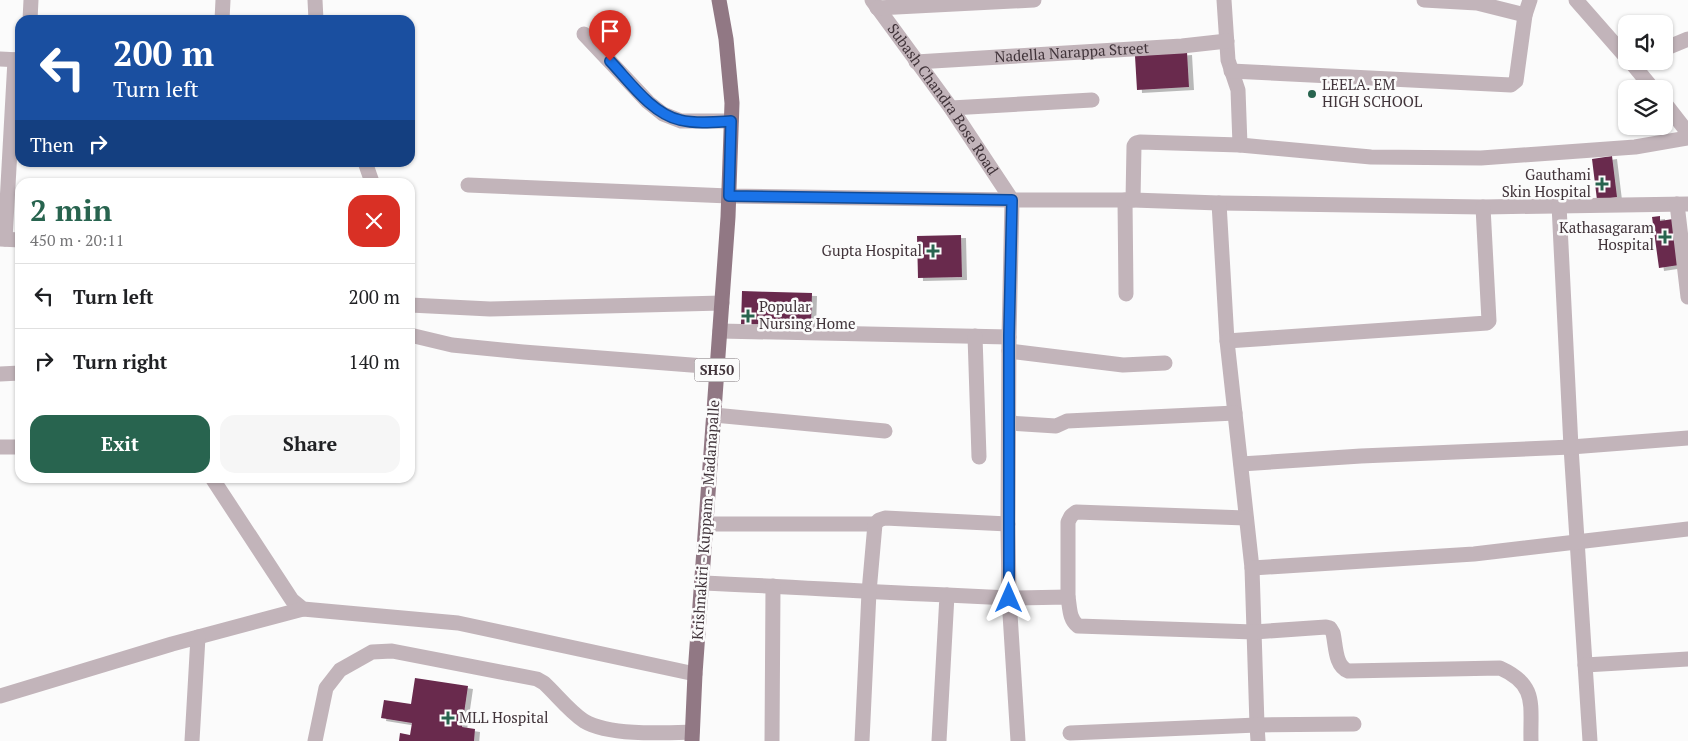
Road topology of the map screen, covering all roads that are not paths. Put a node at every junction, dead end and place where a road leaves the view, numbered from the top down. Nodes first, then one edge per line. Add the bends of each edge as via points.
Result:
1 (31, 0) edge
2 (223, 0) edge
3 (315, 0) edge
4 (720, 0) edge
5 (1034, 0) edge
6 (1224, 0) edge
7 (1424, 0) edge
8 (1530, 0) edge
9 (1576, 0) edge
10 (875, 4) edge
11 (30, 15) edge
12 (222, 15) edge
13 (316, 15) edge
14 (1525, 15) junction
15 (584, 34) dead end
16 (1688, 39) edge
17 (1226, 41) junction
18 (1673, 45) edge
19 (1618, 46) edge
20 (12, 59) edge
21 (916, 62) junction
22 (1639, 70) edge
23 (1231, 71) junction
24 (1646, 80) edge
25 (1092, 100) dead end
26 (951, 108) junction
27 (1673, 114) edge
28 (731, 121) junction
29 (1688, 133) edge
30 (1688, 138) edge
31 (1240, 145) junction
32 (10, 153) edge
33 (468, 185) dead end
34 (729, 196) junction
35 (1012, 200) junction
36 (1129, 200) junction
37 (1220, 203) junction
38 (1683, 204) edge
39 (1559, 206) junction
40 (1483, 207) junction
41 (8, 239) edge
42 (1126, 294) dead end
43 (1688, 298) edge
44 (722, 303) junction
45 (415, 305) edge
46 (720, 331) junction
47 (415, 336) edge
48 (975, 336) junction
49 (1227, 341) junction
50 (1009, 344) junction
51 (1165, 363) dead end
52 (718, 367) junction
53 (0, 374) edge
54 (15, 374) edge
55 (1235, 413) junction
56 (714, 415) junction
57 (1009, 423) junction
58 (885, 431) dead end
59 (1688, 438) edge
60 (0, 447) edge
61 (15, 447) edge
62 (1572, 447) junction
63 (979, 457) dead end
64 (1241, 464) junction
65 (215, 483) edge
66 (1246, 518) junction
67 (706, 524) junction
68 (875, 524) junction
69 (1008, 524) junction
70 (1688, 529) edge
71 (1577, 543) junction
72 (1252, 568) junction
73 (702, 583) junction
74 (772, 586) junction
75 (869, 592) junction
76 (947, 595) junction
77 (1068, 597) junction
78 (1009, 598) junction
79 (303, 609) junction
80 (1254, 632) junction
81 (198, 637) junction
82 (1688, 659) edge
83 (1585, 664) junction
84 (695, 674) junction
85 (0, 696) edge
86 (1354, 724) dead end
87 (1256, 725) junction
88 (1070, 733) dead end
89 (692, 736) edge
90 (192, 741) edge
91 (315, 741) edge
92 (772, 741) edge
93 (862, 741) edge
94 (939, 741) edge
95 (1018, 741) edge
96 (1258, 741) edge
97 (1532, 741) edge
98 (1590, 741) edge

1 - 11 street
2 - 12 street
3 - 13 street
4 - 28 main road, Krishnakiri - Kuppam - Madanapalle / SH50 via 732,103
5 - 10 street
6 - 17 street
7 - 14 street via 1477,3
8 - 14 street
9 - 19 street
10 - 21 street, Subash Chandra Bose Road
14 - 23 street via 1516,81 1511,85
15 - 28 street via 663,114 681,121
16 - 18 street
17 - 21 street, Nadella Narappa Street
17 - 23 street
20 - 32 street
21 - 26 street, Subash Chandra Bose Road
22 - 24 street
23 - 31 street via 1238,90
25 - 26 street
26 - 35 street, Subash Chandra Bose Road
27 - 29 street
28 - 34 main road, Krishnakiri - Kuppam - Madanapalle / SH50
30 - 31 street via 1635,147 1481,158 1371,157
31 - 36 street via 1140,142 1134,146
32 - 41 street
33 - 34 street
34 - 35 street
34 - 44 main road, Krishnakiri - Kuppam - Madanapalle / SH50
35 - 36 street
35 - 50 street
36 - 37 street
36 - 42 street
37 - 40 street
37 - 49 street
38 - 39 street
38 - 43 street
39 - 40 street
39 - 62 street
40 - 49 street via 1486,323
44 - 45 street via 490,309
44 - 46 main road, Krishnakiri - Kuppam - Madanapalle / SH50
46 - 48 street
46 - 52 main road, Krishnakiri - Kuppam - Madanapalle / SH50
47 - 52 street via 470,347
48 - 50 street
48 - 63 street
49 - 55 street
50 - 51 street via 1123,365
50 - 57 street
52 - 56 main road, Krishnakiri - Kuppam - Madanapalle / SH50
53 - 54 street
55 - 57 street via 1067,421 1056,426
55 - 64 street
56 - 58 street
56 - 67 main road, Krishnakiri - Kuppam - Madanapalle / SH50
57 - 69 street
59 - 62 street
60 - 61 street
62 - 64 street
62 - 71 street
64 - 66 street
65 - 79 street via 292,600
66 - 72 street
66 - 77 street via 1076,512 1068,522
67 - 68 street
67 - 73 main road, Krishnakiri - Kuppam - Madanapalle / SH50
68 - 69 street via 885,518
68 - 75 street
69 - 78 street
70 - 71 street
71 - 72 street via 1474,554
71 - 83 street
72 - 80 street
73 - 74 street
73 - 84 main road, Krishnakiri - Kuppam - Madanapalle / SH50
74 - 75 street
74 - 92 street
75 - 76 street
75 - 93 street
76 - 78 street
76 - 94 street
77 - 78 street
77 - 80 street via 1071,618 1078,626
78 - 95 street
79 - 81 street
79 - 84 street via 458,623
80 - 87 street
80 - 97 street via 1326,626 1334,633 1339,665 1348,671 1500,668 1514,675 1528,691
81 - 85 street
81 - 90 street
82 - 83 street
83 - 98 street
84 - 89 main road, Krishnakiri - Kuppam - Madanapalle / SH50
86 - 87 street
87 - 88 street
87 - 96 street
89 - 91 street via 593,725 537,679 392,651 372,652 340,670 326,688

